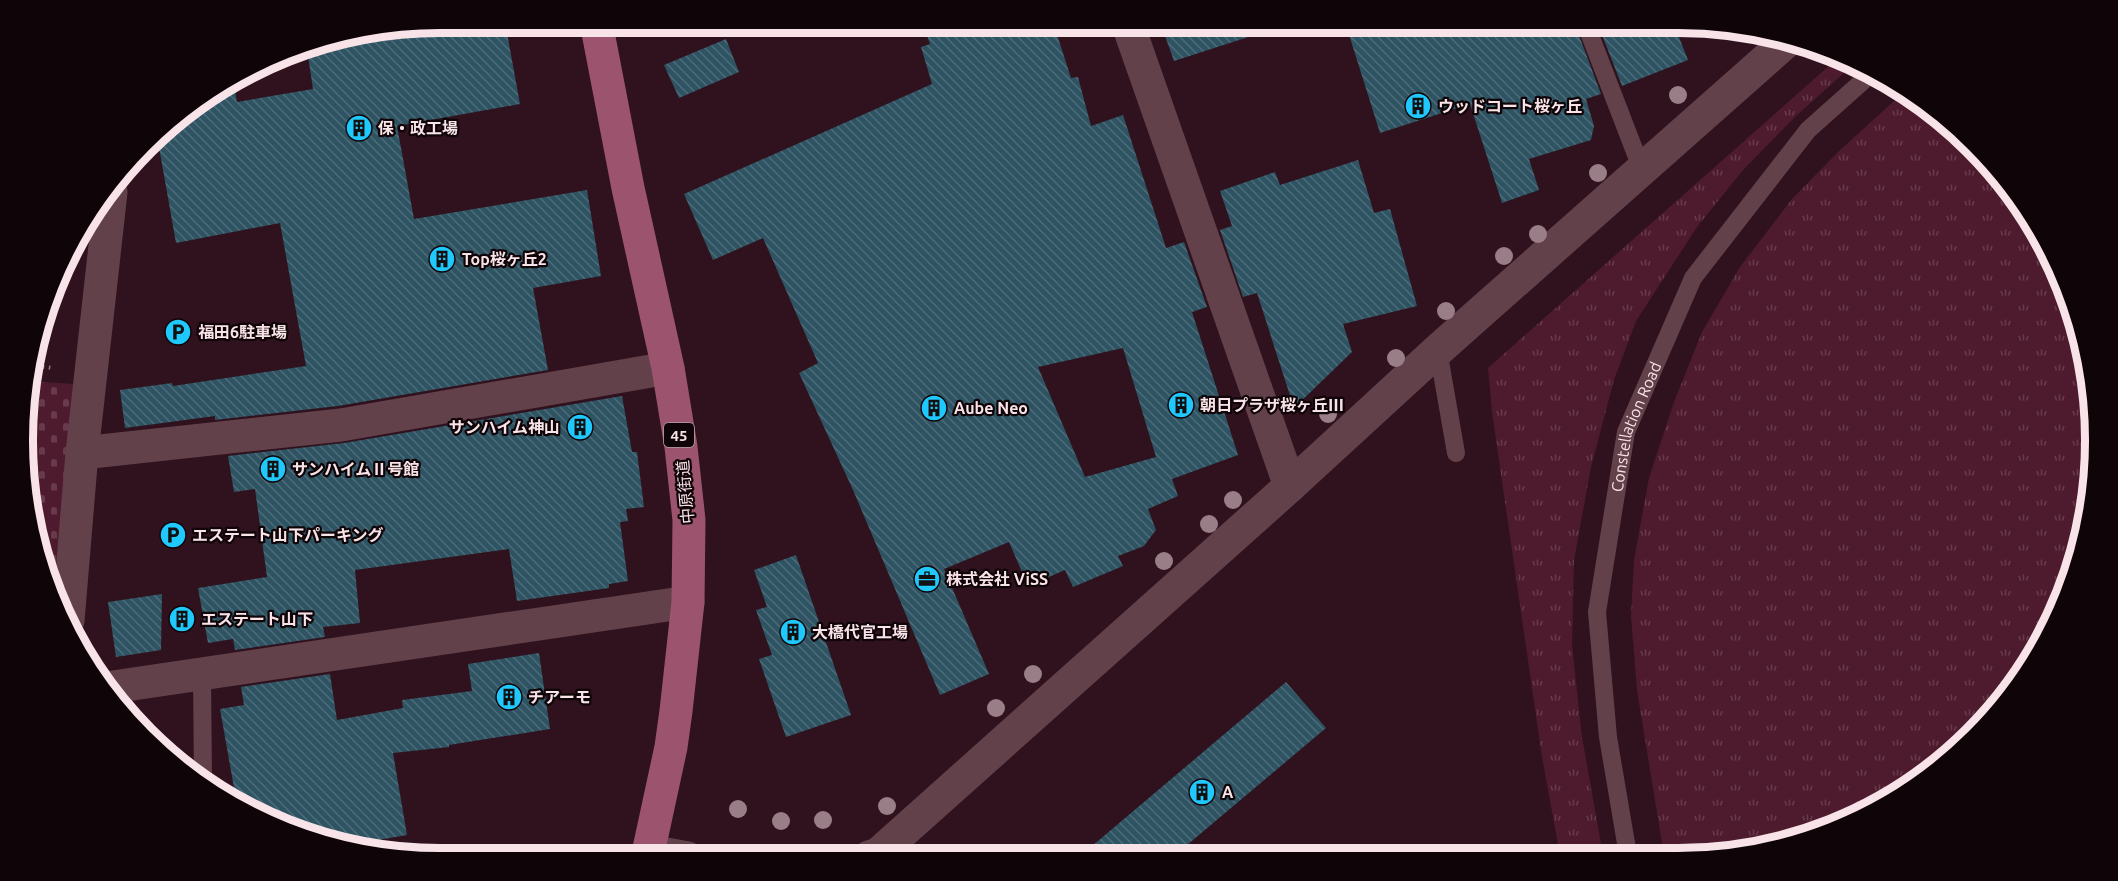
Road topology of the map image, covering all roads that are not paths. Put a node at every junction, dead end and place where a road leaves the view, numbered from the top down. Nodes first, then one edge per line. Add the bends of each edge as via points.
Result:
1 (598, 33) edge
2 (1131, 33) edge
3 (1589, 33) edge
4 (1780, 46) edge
5 (1865, 79) edge
6 (1642, 170) junction
7 (110, 203) edge
8 (1438, 350) junction
9 (668, 368) junction
10 (82, 453) junction
11 (1456, 453) dead end
12 (1290, 486) junction
13 (688, 602) junction
14 (69, 608) edge
15 (202, 674) junction
16 (115, 687) edge
17 (202, 771) edge
18 (649, 848) edge
19 (885, 848) edge
20 (1627, 848) edge

1 - 9 main road, 中原街道 / 45
2 - 12 street
3 - 6 lane
4 - 6 street
5 - 20 lane, Constellation Road via 1808,130 1693,278 1626,432 1597,612 1608,737
6 - 8 street
7 - 10 street
8 - 11 lane
8 - 12 street
9 - 10 street via 341,424
9 - 13 main road, 中原街道 / 45 via 689,520
10 - 14 street
12 - 19 street
13 - 15 street
13 - 18 main road, 中原街道 / 45 via 671,747
15 - 16 street
15 - 17 lane

